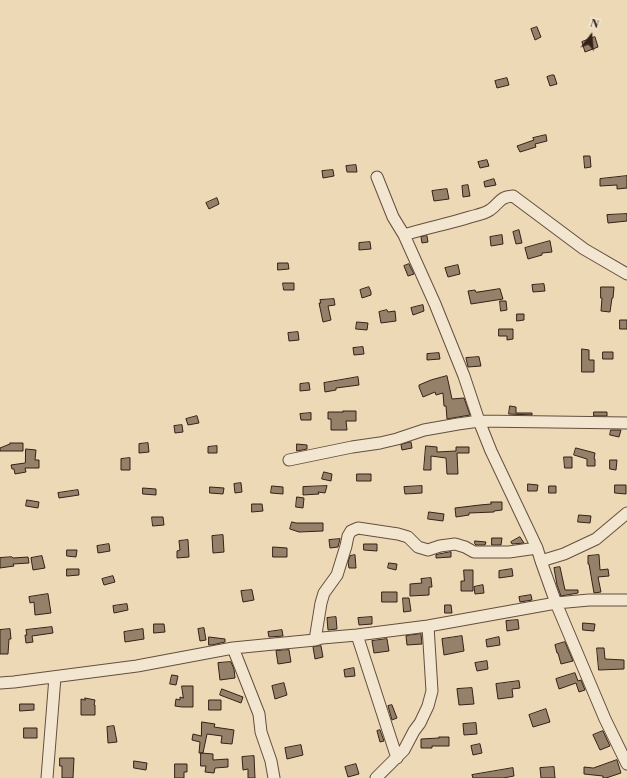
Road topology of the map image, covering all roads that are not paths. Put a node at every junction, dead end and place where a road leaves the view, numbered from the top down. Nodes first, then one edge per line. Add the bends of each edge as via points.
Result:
1 (377, 177) dead end
2 (404, 235) junction
3 (627, 274) edge
4 (479, 421) junction
5 (627, 423) edge
6 (289, 460) dead end
7 (627, 513) edge
8 (537, 548) junction
9 (541, 561) junction
10 (627, 600) edge
11 (556, 603) junction
12 (428, 626) junction
13 (357, 635) junction
14 (315, 640) junction
15 (233, 648) junction
16 (55, 677) junction
17 (0, 683) edge
18 (397, 758) junction
19 (627, 764) edge
20 (47, 778) edge
21 (274, 778) edge
22 (376, 778) edge

1 - 2 street via 393,217
2 - 3 street via 484,213 506,196 513,196 584,249
2 - 4 street via 435,304
4 - 5 street
4 - 6 street via 424,430 392,441
4 - 8 street
7 - 9 street via 596,539 564,554
8 - 9 street
8 - 14 street via 509,552 474,552 455,544 428,550 418,547 408,538 398,534 358,528 351,531 348,536 337,575 324,593
9 - 11 street
10 - 11 street
11 - 12 street
11 - 19 street
12 - 13 street
12 - 18 street via 432,691 420,723
13 - 14 street
13 - 18 street
14 - 15 street
15 - 16 street via 137,666
15 - 21 street via 259,714 261,732
16 - 17 street
16 - 20 street
18 - 22 street

